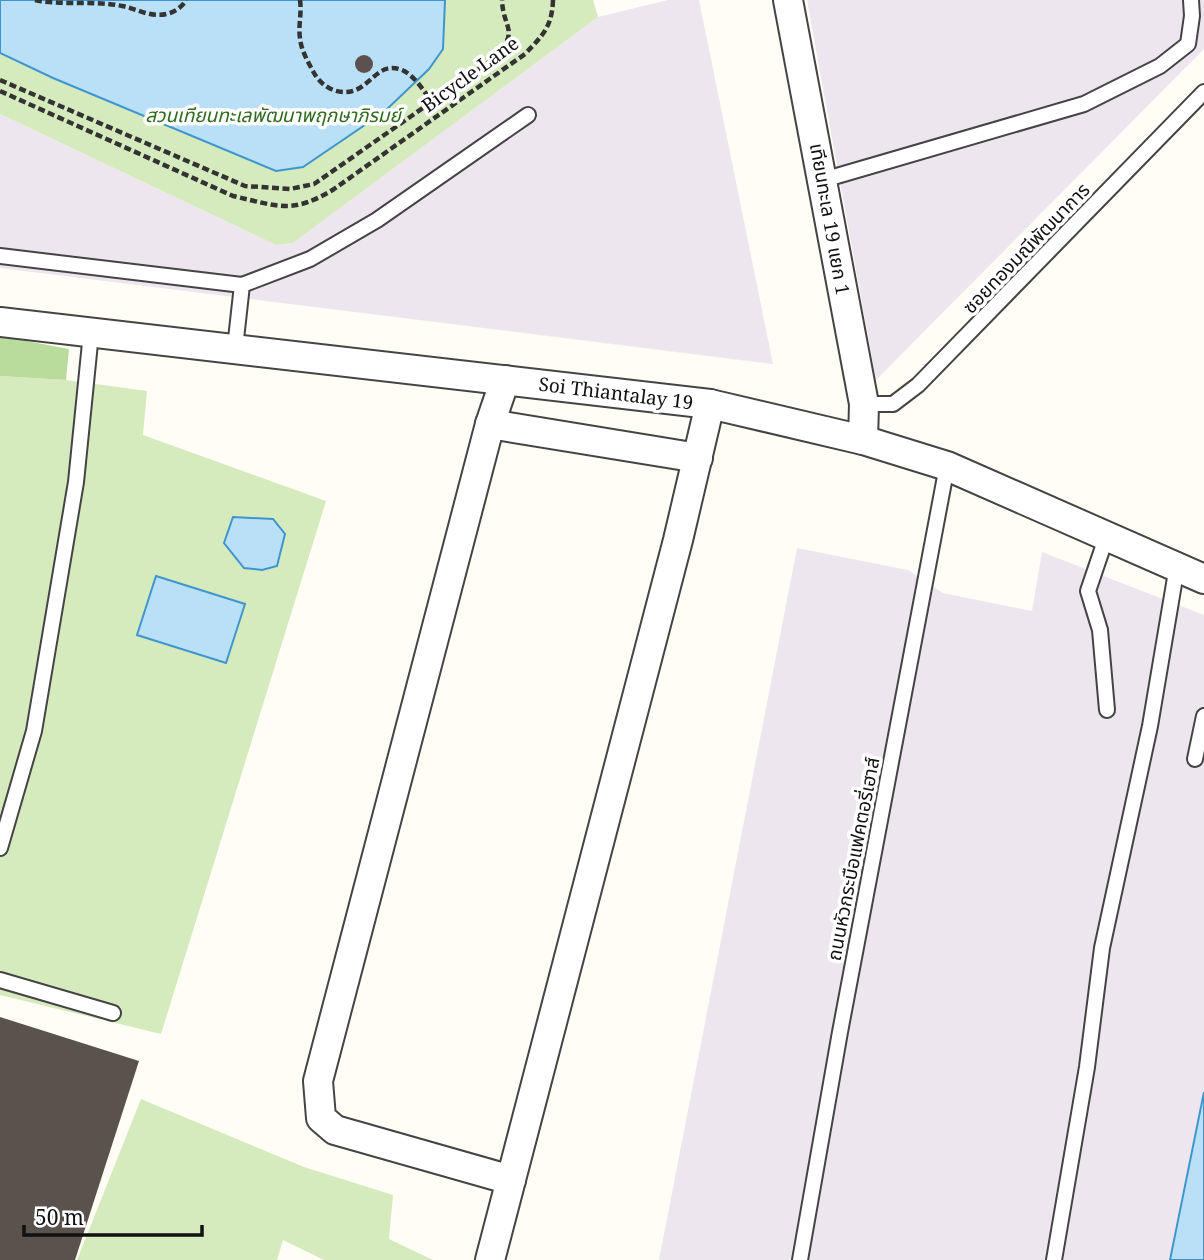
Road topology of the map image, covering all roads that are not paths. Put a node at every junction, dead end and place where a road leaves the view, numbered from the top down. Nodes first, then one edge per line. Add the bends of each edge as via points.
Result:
1 (788, 0) edge
2 (1191, 0) edge
3 (1204, 93) edge
4 (528, 115) dead end
5 (823, 180) junction
6 (0, 256) edge
7 (242, 285) junction
8 (0, 322) edge
9 (92, 333) junction
10 (235, 348) junction
11 (505, 380) junction
12 (710, 404) junction
13 (864, 404) junction
14 (490, 424) junction
15 (863, 440) junction
16 (698, 458) junction
17 (947, 467) junction
18 (1107, 535) junction
19 (1177, 566) junction
20 (1204, 579) edge
21 (1107, 710) dead end
22 (1204, 716) edge
23 (1195, 759) dead end
24 (0, 848) edge
25 (0, 980) edge
26 (113, 1013) dead end
27 (511, 1180) junction
28 (490, 1260) edge
29 (800, 1260) edge
30 (1054, 1260) edge

1 - 5 street, เทียนทะเล 19 แยก 1
2 - 5 lane via 1188,44 1160,66 1084,104
3 - 13 lane, ซอยทองมณีพัฒนาการ via 918,384 893,404
4 - 7 lane via 377,220 310,259
5 - 13 street, เทียนทะเล 19 แยก 1
6 - 7 lane
7 - 10 lane
8 - 9 street, Soi Thiantalay 19
9 - 10 street, Soi Thiantalay 19
9 - 24 lane via 76,482 36,719
10 - 11 street, Soi Thiantalay 19
11 - 12 street, Soi Thiantalay 19
11 - 14 street
12 - 15 street, Soi Thiantalay 19
12 - 16 street
13 - 15 street, เทียนทะเล 19 แยก 1
14 - 16 street
14 - 27 street via 318,1092 321,1118 335,1130
15 - 17 street, Soi Thiantalay 19
16 - 27 street
17 - 18 street, Soi Thiantalay 19
17 - 29 lane, ถนนหัวกระบือแฟคตอรี่เฮาส์
18 - 19 street, Soi Thiantalay 19
18 - 21 lane via 1088,592 1101,630
19 - 20 street, Soi Thiantalay 19
19 - 30 lane via 1150,726 1102,948
22 - 23 lane
25 - 26 lane
27 - 28 street

